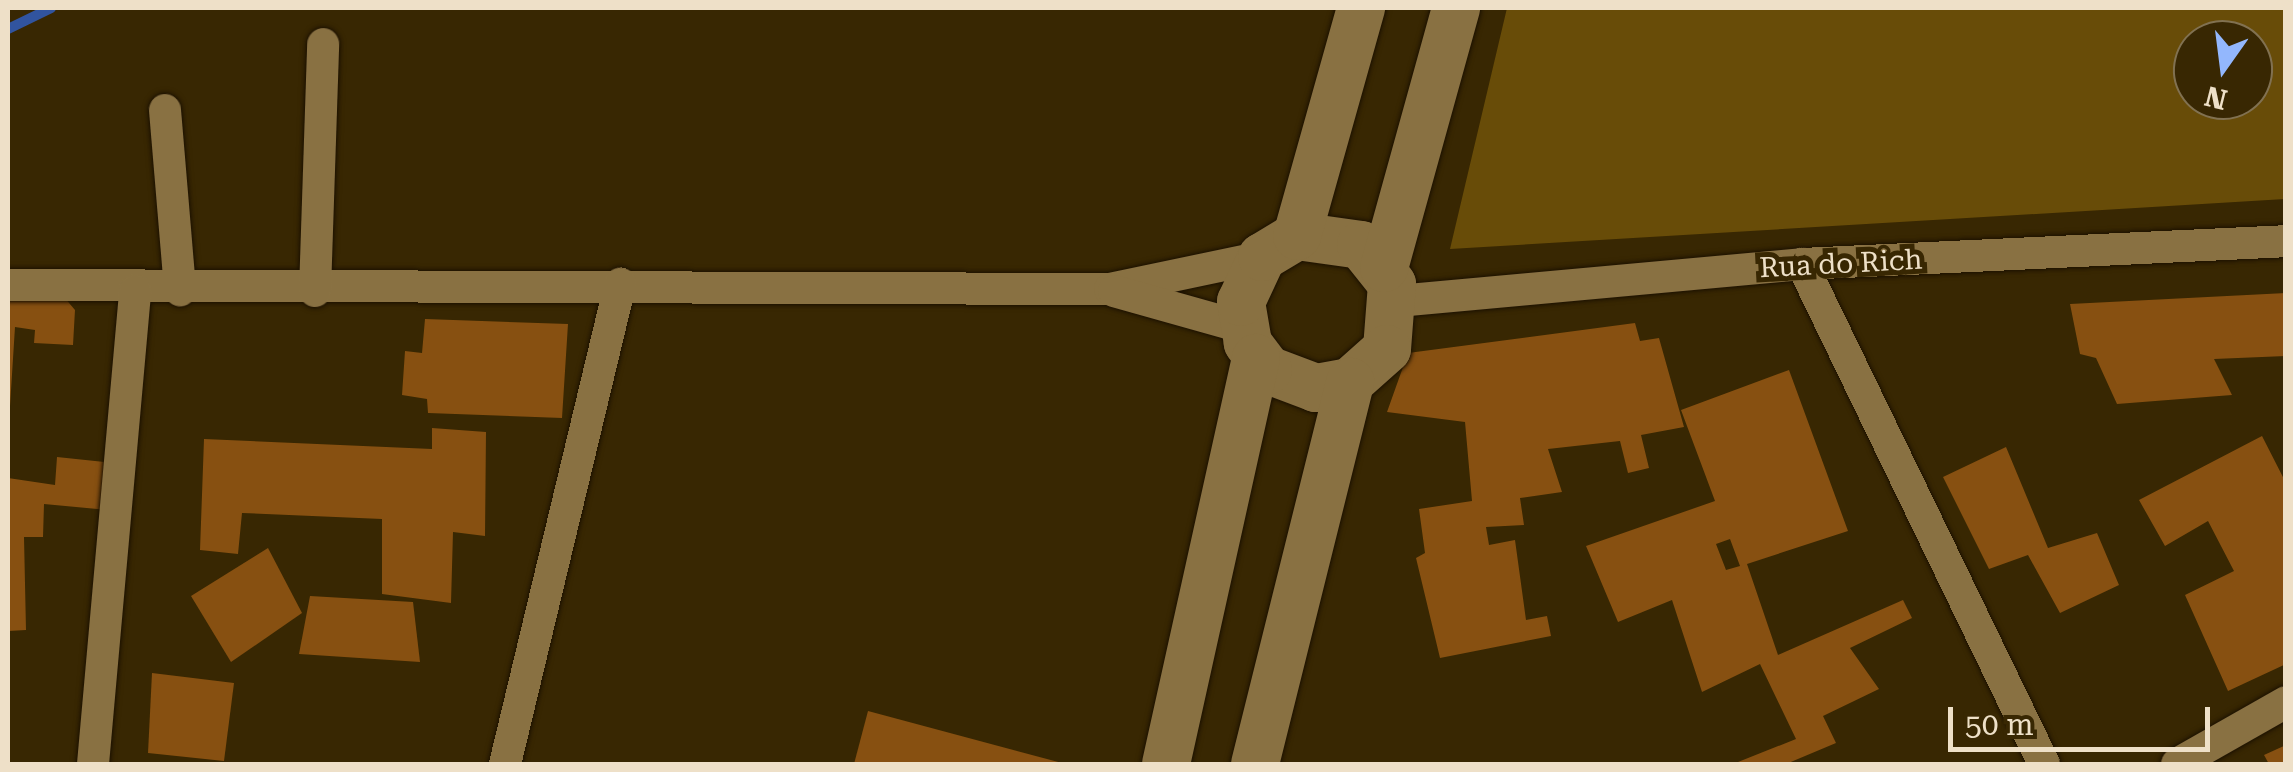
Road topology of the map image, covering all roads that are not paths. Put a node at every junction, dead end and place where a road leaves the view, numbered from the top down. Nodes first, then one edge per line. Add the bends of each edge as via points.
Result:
1 (1361, 8) edge
2 (1456, 8) edge
3 (323, 44) dead end
4 (165, 110) dead end
5 (2286, 241) edge
6 (1279, 246) junction
7 (1802, 264) junction
8 (620, 284) junction
9 (1390, 284) junction
10 (8, 285) edge
11 (180, 290) junction
12 (1110, 290) junction
13 (315, 291) junction
14 (134, 292) junction
15 (1249, 342) junction
16 (1350, 382) junction
17 (2286, 702) edge
18 (93, 764) edge
19 (505, 764) edge
20 (1166, 764) edge
21 (1255, 764) edge
22 (2044, 764) edge
23 (2177, 764) edge

1 - 6 main road
2 - 9 main road
3 - 13 street
4 - 11 street
5 - 7 street, Rua do Rich
6 - 9 main road via 1360,245
6 - 12 street
6 - 15 main road via 1241,302
7 - 9 street, Rua do Rich
7 - 22 street
8 - 12 street
8 - 13 street
8 - 19 street
9 - 16 main road via 1387,350
10 - 14 street
11 - 13 street
11 - 14 street
12 - 15 street
14 - 18 street
15 - 16 main road via 1299,386
15 - 20 main road
16 - 21 main road
17 - 23 street

